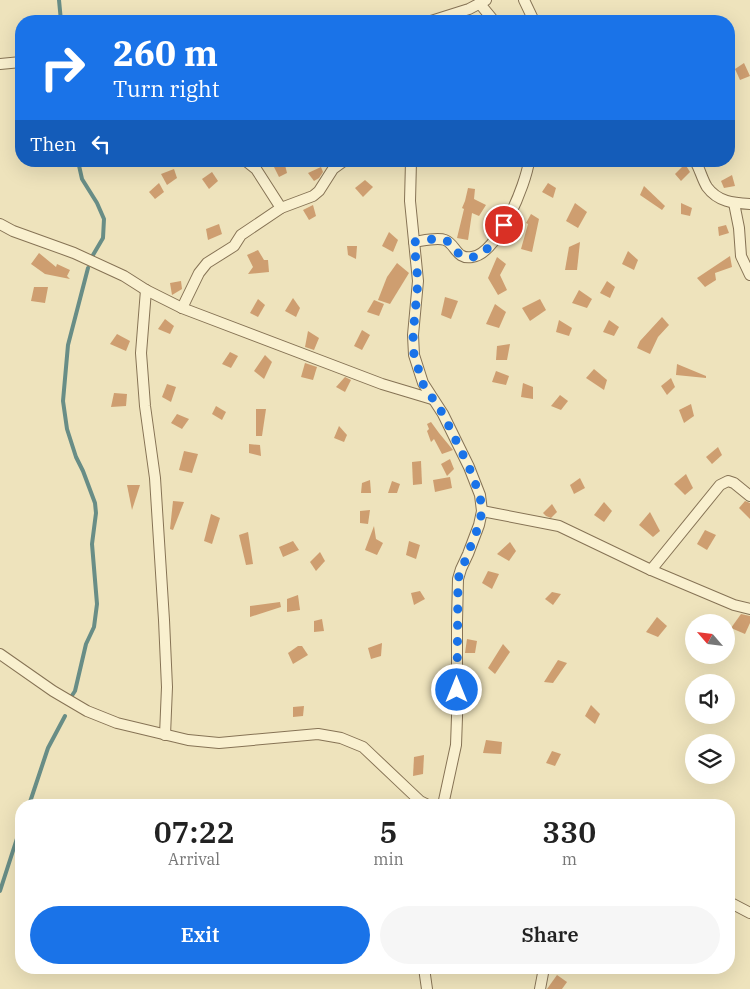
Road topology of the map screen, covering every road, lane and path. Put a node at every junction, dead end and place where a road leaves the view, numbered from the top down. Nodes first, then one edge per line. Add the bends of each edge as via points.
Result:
1 (524, 0) edge
2 (483, 2) edge
3 (451, 15) edge
4 (491, 15) edge
5 (531, 15) edge
6 (15, 63) edge
7 (0, 64) edge
8 (254, 167) edge
9 (334, 167) edge
10 (411, 167) edge
11 (528, 167) edge
12 (698, 167) edge
13 (734, 203) junction
14 (750, 204) edge
15 (281, 208) junction
16 (0, 224) edge
17 (414, 242) junction
18 (750, 275) edge
19 (146, 290) junction
20 (182, 308) junction
21 (432, 399) junction
22 (750, 496) edge
23 (482, 511) junction
24 (651, 570) junction
25 (750, 608) edge
26 (0, 654) edge
27 (165, 736) junction
28 (419, 799) edge
29 (444, 799) edge
30 (735, 905) edge
31 (750, 913) edge
32 (425, 974) edge
33 (543, 974) edge
34 (427, 989) edge
35 (540, 989) edge

1 - 5 street
2 - 3 street
2 - 4 street
6 - 7 street
8 - 15 street
9 - 15 street via 313,196
10 - 17 street
11 - 17 street via 521,191 496,239 486,250 472,258 455,252 452,244 444,239
12 - 13 street via 707,187 719,199
13 - 14 street
13 - 18 street via 741,256
15 - 20 street via 207,263
16 - 19 street via 74,253
17 - 21 street via 418,281 412,346 423,384
19 - 20 street
19 - 27 street via 141,353 144,406 155,478 164,620
20 - 21 street via 382,384
21 - 23 street via 469,467
22 - 24 street via 734,483 728,481 720,485
23 - 24 street via 560,526
23 - 29 street via 458,579 456,745
24 - 25 street via 734,605
26 - 27 street via 87,711 116,724
27 - 28 street via 219,743 318,734 341,738 363,747
30 - 31 street
32 - 34 street
33 - 35 street

